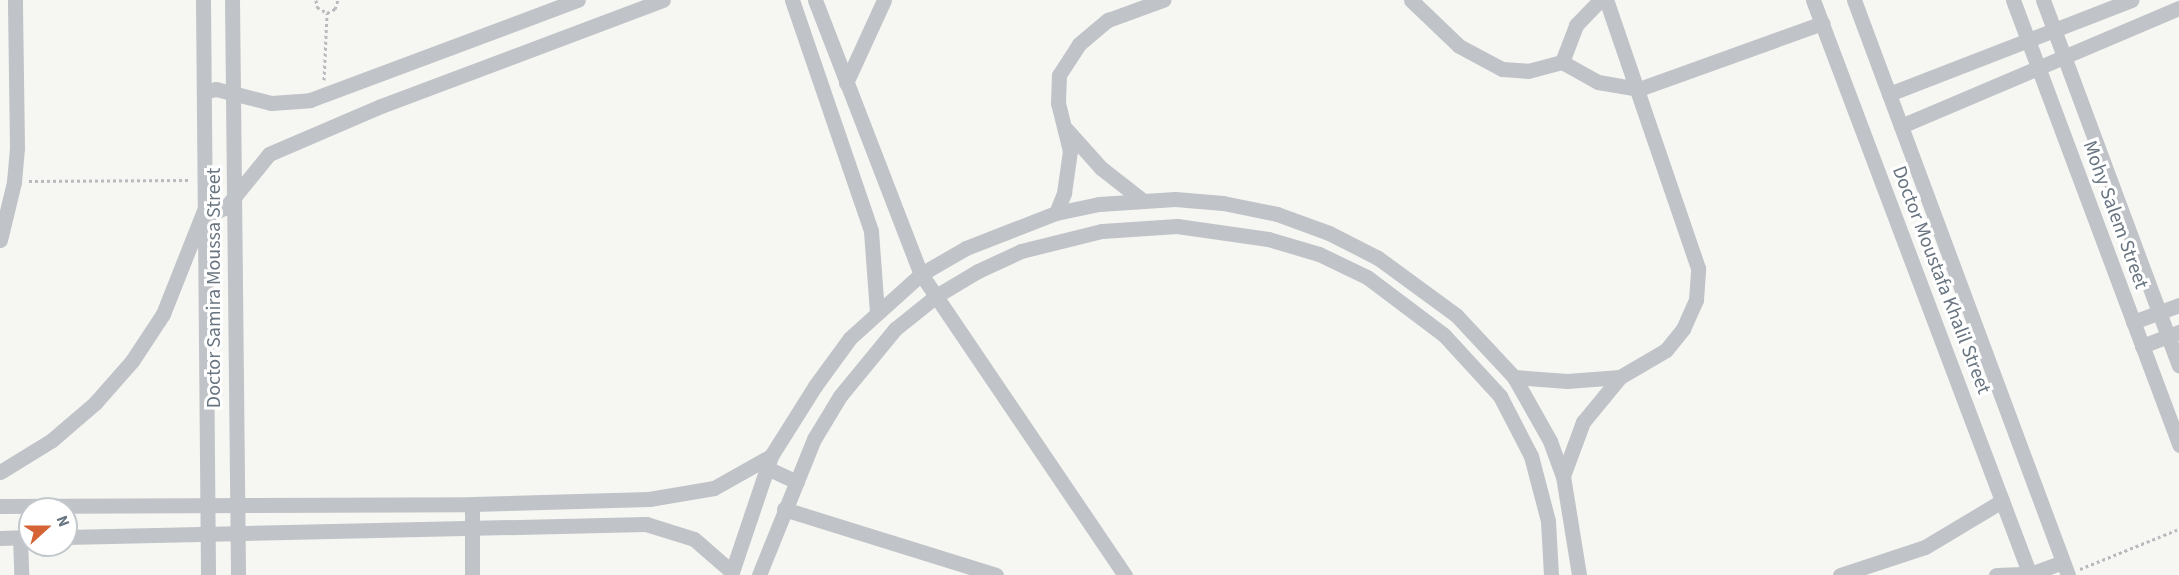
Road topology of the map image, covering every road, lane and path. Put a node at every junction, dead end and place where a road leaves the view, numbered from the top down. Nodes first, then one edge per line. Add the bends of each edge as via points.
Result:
1 (15, 0) edge
2 (203, 0) edge
3 (232, 0) edge
4 (316, 0) edge
5 (338, 0) edge
6 (578, 0) edge
7 (663, 0) edge
8 (792, 0) edge
9 (815, 0) edge
10 (884, 0) edge
11 (1163, 0) edge
12 (1411, 0) edge
13 (1600, 0) edge
14 (1606, 0) edge
15 (1813, 0) edge
16 (1854, 0) edge
17 (2013, 0) edge
18 (2043, 0) edge
19 (2131, 0) edge
20 (2179, 8) edge
21 (327, 13) junction
22 (1822, 23) junction
23 (2053, 29) junction
24 (2027, 40) junction
25 (2064, 58) junction
26 (1562, 62) junction
27 (2038, 68) junction
28 (846, 83) junction
29 (1639, 90) junction
30 (204, 92) junction
31 (1889, 94) junction
32 (234, 95) junction
33 (324, 96) junction
34 (1901, 126) junction
35 (1067, 130) junction
36 (204, 179) junction
37 (14, 182) junction
38 (1142, 200) junction
39 (234, 201) junction
40 (205, 208) junction
41 (1056, 213) junction
42 (0, 240) edge
43 (921, 274) junction
44 (936, 296) junction
45 (2179, 305) edge
46 (877, 312) junction
47 (2159, 312) junction
48 (2133, 322) junction
49 (2173, 334) edge
50 (2142, 346) junction
51 (2179, 366) edge
52 (1514, 377) junction
53 (1620, 377) junction
54 (2179, 445) edge
55 (769, 462) junction
56 (0, 472) edge
57 (1563, 476) junction
58 (797, 482) junction
59 (2002, 501) junction
60 (207, 503) junction
61 (237, 503) junction
62 (472, 504) junction
63 (0, 506) edge
64 (784, 509) junction
65 (2179, 529) edge
66 (472, 530) junction
67 (207, 535) junction
68 (237, 535) junction
69 (18, 537) edge
70 (78, 537) edge
71 (0, 538) edge
72 (23, 557) edge
73 (2066, 570) edge
74 (731, 573) edge
75 (2030, 574) edge
76 (21, 575) edge
77 (208, 575) edge
78 (238, 575) edge
79 (472, 575) edge
80 (759, 575) edge
81 (996, 575) edge
82 (1125, 575) edge
83 (1551, 575) edge
84 (1579, 575) edge
85 (1840, 575) edge
86 (1996, 575) edge

1 - 37 street
2 - 30 street, Doctor Samira Moussa Street
3 - 32 street, Doctor Samira Moussa Street
4 - 21 path via 317,7
5 - 21 path via 335,9
6 - 33 street
7 - 39 street via 381,106 269,154 255,167
8 - 46 street via 871,231
9 - 28 street
10 - 28 street
11 - 35 street via 1107,20 1079,44 1059,75 1058,104
12 - 26 street via 1459,46 1502,69 1528,71
13 - 26 street via 1576,25
14 - 29 street
15 - 22 street, Doctor Moustafa Khalil Street
16 - 31 street, Doctor Moustafa Khalil Street
17 - 24 street, Mohy Salem Street
18 - 23 street, Mohy Salem Street
19 - 23 street
20 - 25 street
21 - 33 path
22 - 29 street
22 - 59 street, Doctor Moustafa Khalil Street
23 - 24 street
23 - 25 street, Mohy Salem Street
24 - 27 street, Mohy Salem Street
24 - 31 street
25 - 27 street
25 - 47 street, Mohy Salem Street
26 - 29 street via 1599,82
27 - 34 street
27 - 48 street, Mohy Salem Street
28 - 43 street
29 - 53 street via 1698,268 1696,300 1683,329 1666,350
30 - 32 street via 216,89
30 - 36 street, Doctor Samira Moussa Street
31 - 34 street, Doctor Moustafa Khalil Street
32 - 33 street via 291,103
32 - 39 street, Doctor Samira Moussa Street
34 - 73 street, Doctor Moustafa Khalil Street
35 - 38 street via 1101,168
35 - 41 street via 1068,172
36 - 37 path
36 - 40 street, Doctor Samira Moussa Street
37 - 42 street
38 - 41 street
38 - 52 street via 1223,203 1277,214 1329,233 1418,284 1456,315
39 - 40 street via 219,211
39 - 61 street, Doctor Samira Moussa Street
40 - 56 street via 163,314 132,361 95,404 52,440
40 - 60 street, Doctor Samira Moussa Street
41 - 43 street via 966,248
43 - 44 street
43 - 46 street
44 - 58 street via 896,329 840,396 814,439
44 - 82 street
44 - 83 street via 1022,251 1102,231 1177,226 1268,239 1367,277 1444,335 1500,396 1532,456 1542,488
45 - 47 street
46 - 55 street via 850,338 822,376
47 - 48 street
47 - 49 street, Mohy Salem Street
48 - 50 street, Mohy Salem Street
49 - 50 street
49 - 51 street, Mohy Salem Street
50 - 54 street, Mohy Salem Street
52 - 53 street via 1567,381
52 - 57 street via 1550,441
53 - 57 street via 1583,422
55 - 58 street
55 - 62 street via 724,483 682,496
55 - 74 street
57 - 84 street
58 - 64 street
59 - 75 street, Doctor Moustafa Khalil Street
59 - 85 street via 1925,547
60 - 61 street
60 - 63 street
60 - 67 street, Doctor Samira Moussa Street
61 - 62 street
61 - 68 street, Doctor Samira Moussa Street
62 - 66 street
64 - 80 street
64 - 81 street
65 - 73 path
66 - 68 street
66 - 74 street via 646,524 694,539
66 - 79 street
67 - 68 street
67 - 70 street
67 - 77 street, Doctor Samira Moussa Street
68 - 78 street, Doctor Samira Moussa Street
69 - 71 street
72 - 76 street
73 - 75 street
75 - 86 street

